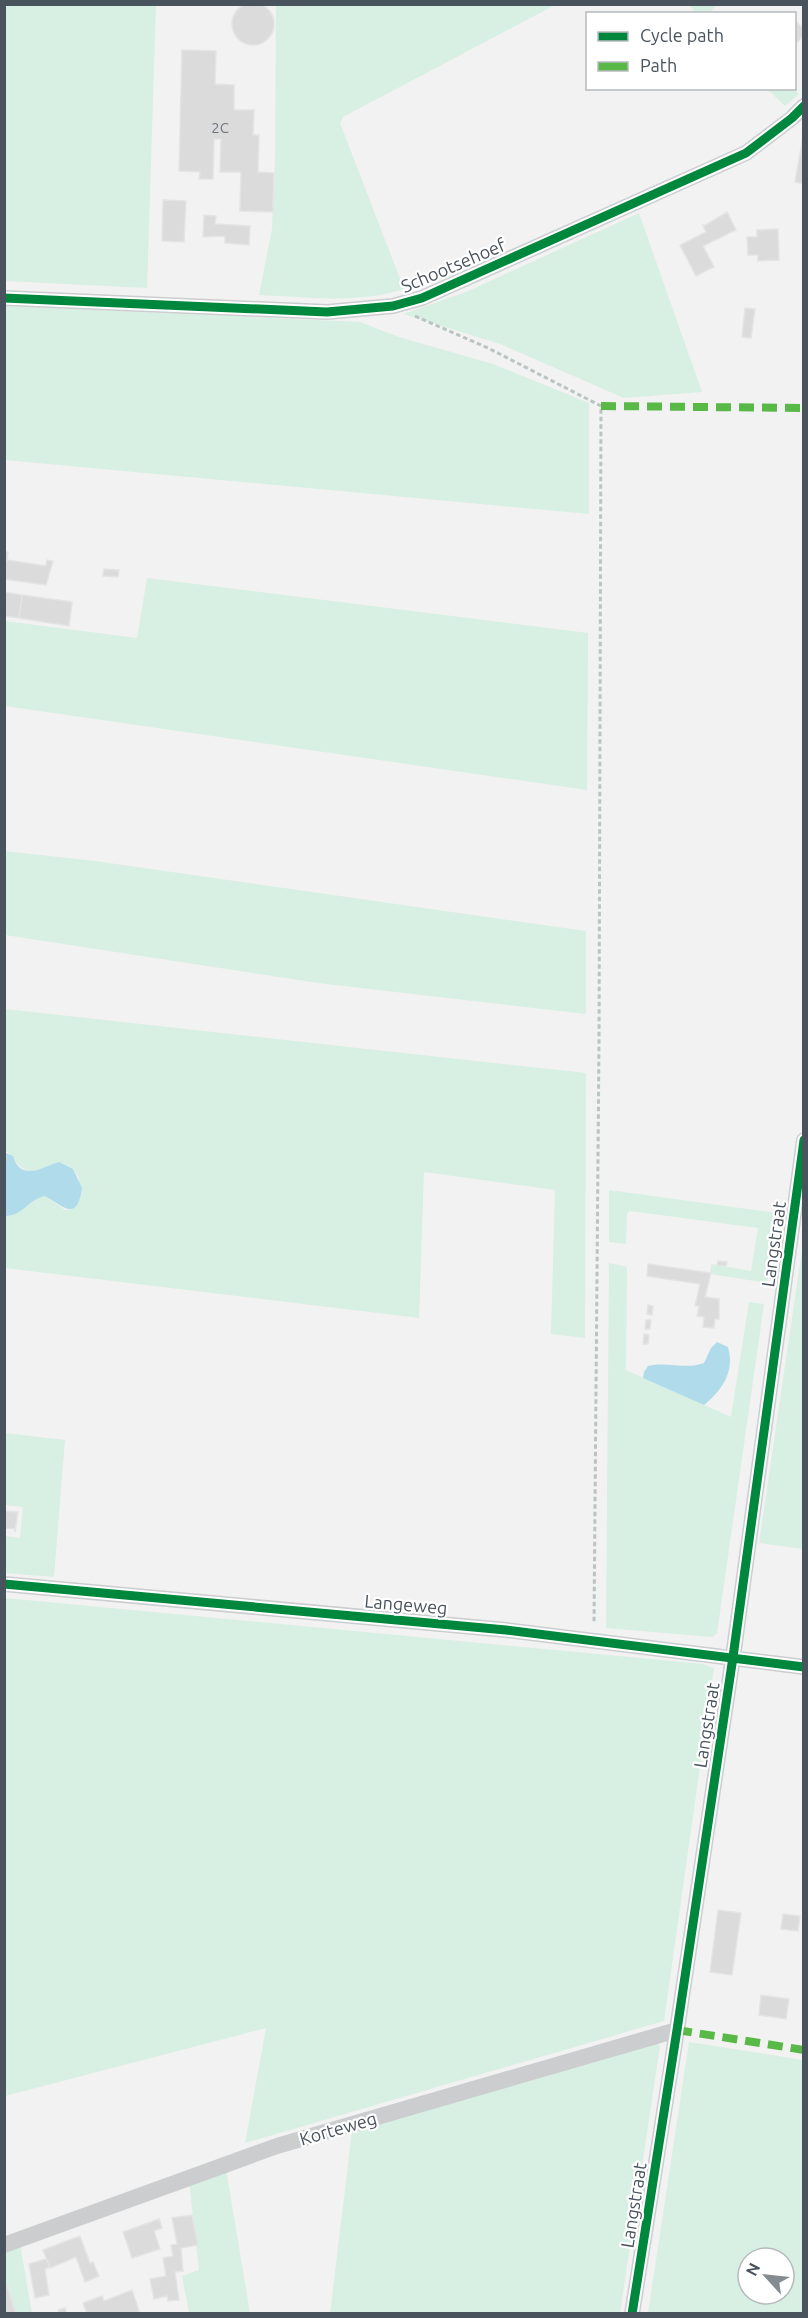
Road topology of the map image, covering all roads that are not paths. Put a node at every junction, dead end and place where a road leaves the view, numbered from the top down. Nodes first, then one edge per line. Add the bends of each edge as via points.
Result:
1 (804, 106) edge
2 (4, 297) edge
3 (804, 1140) edge
4 (4, 1584) edge
5 (733, 1657) junction
6 (804, 1667) edge
7 (677, 2030) junction
8 (4, 2245) edge
9 (632, 2313) edge

1 - 2 street, Schootsehoef via 746,153 422,298 393,306 327,312
3 - 5 street, Langstraat
4 - 5 street, Langeweg via 495,1629
5 - 6 street, Langeweg
5 - 7 street, Langstraat
7 - 8 street, Korteweg via 276,2146
7 - 9 street, Langstraat

